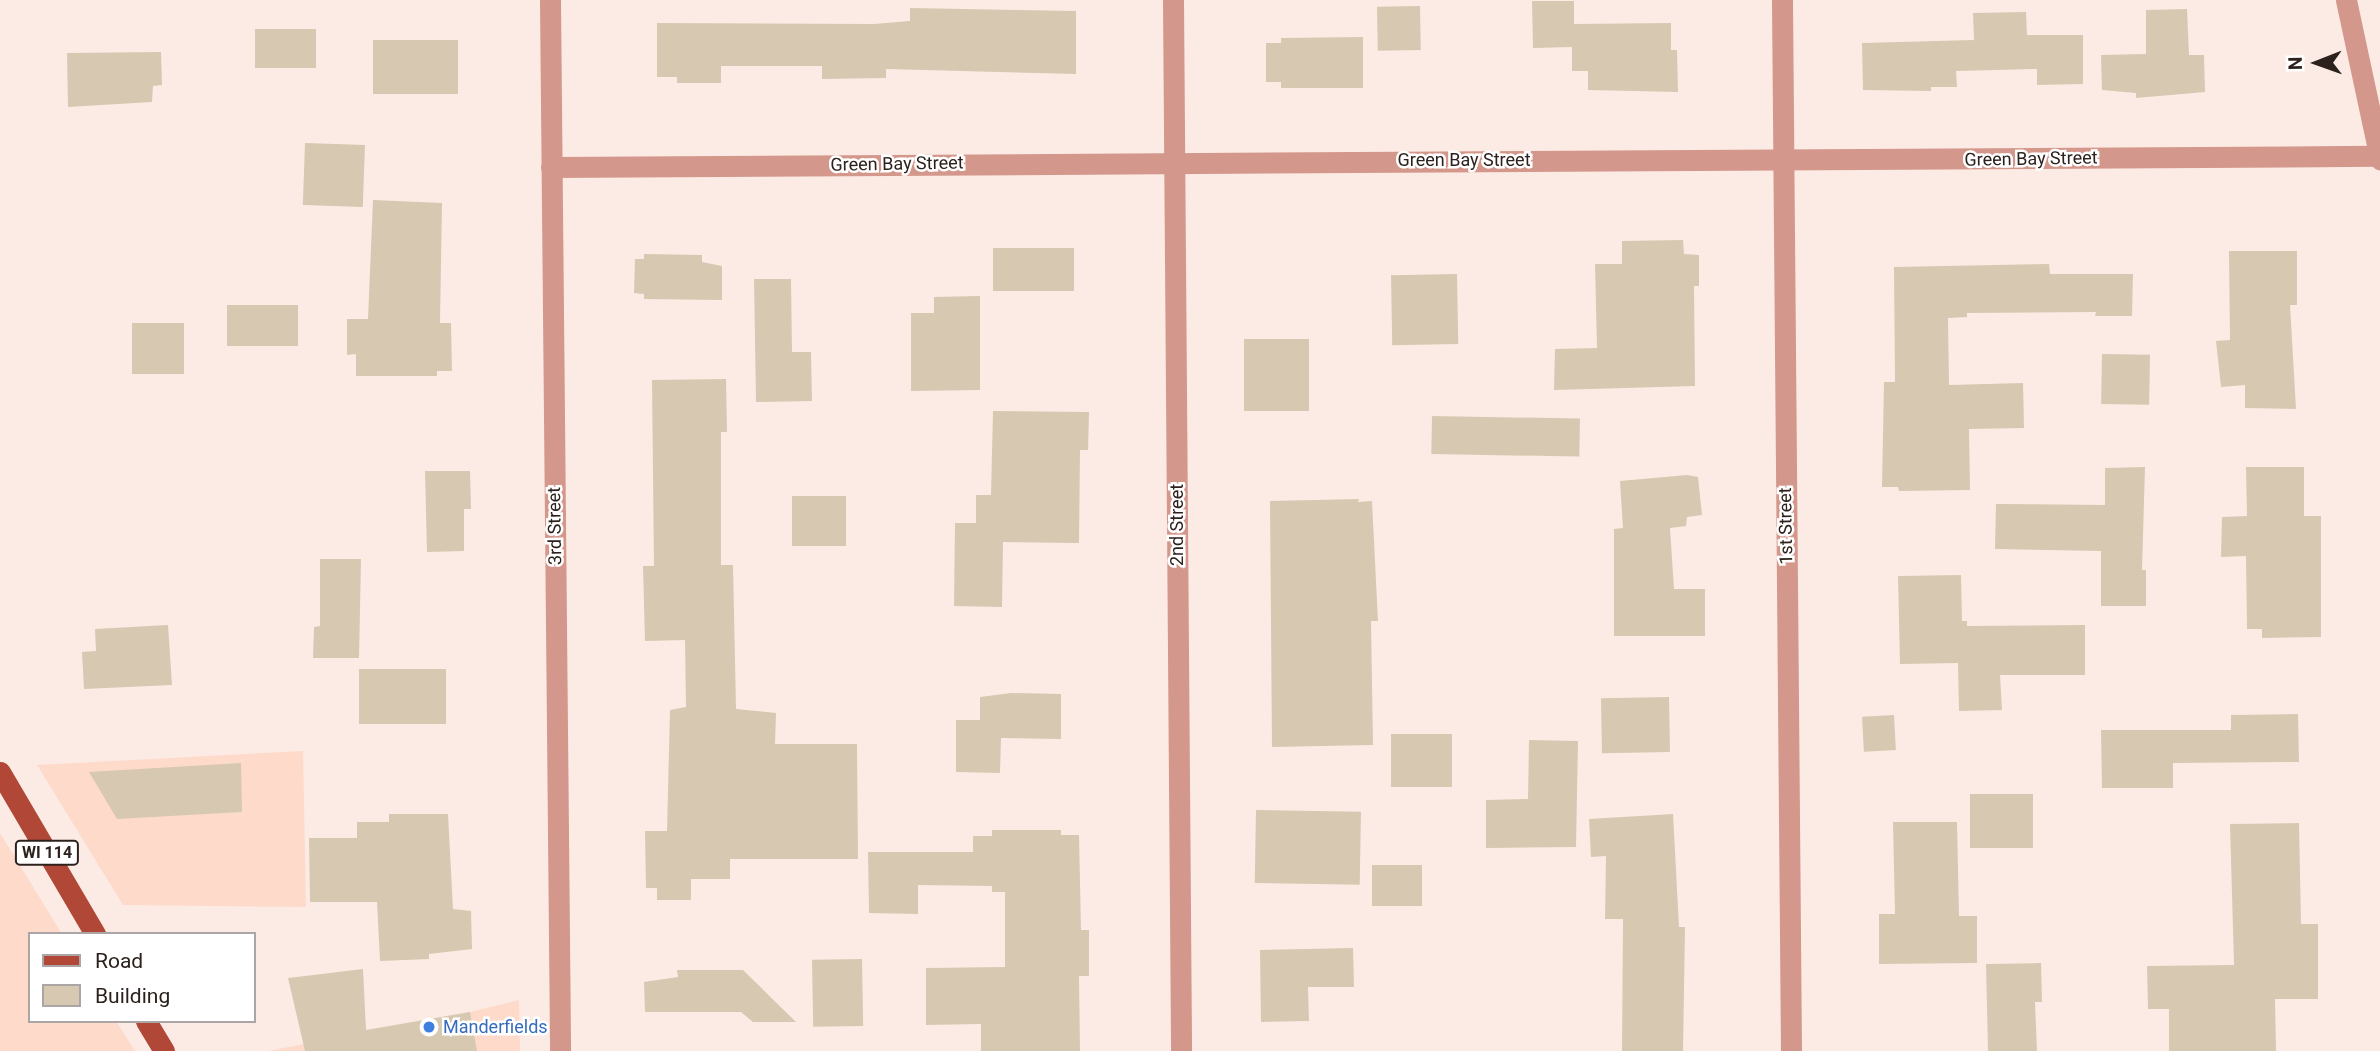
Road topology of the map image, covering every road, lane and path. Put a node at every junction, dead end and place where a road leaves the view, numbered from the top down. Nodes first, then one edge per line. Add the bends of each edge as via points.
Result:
1 (550, 0) edge
2 (1174, 0) edge
3 (1782, 0) edge
4 (2346, 0) edge
5 (2378, 158) edge
6 (1783, 159) junction
7 (1175, 162) junction
8 (551, 167) junction
9 (0, 772) edge
10 (94, 932) edge
11 (147, 1023) edge
12 (164, 1051) edge
13 (560, 1051) edge
14 (1181, 1051) edge
15 (1791, 1051) edge

1 - 8 street, 3rd Street
2 - 7 street, 2nd Street
3 - 6 street, 1st Street
4 - 5 street
5 - 6 street, Green Bay Street
6 - 7 street, Green Bay Street
6 - 15 street, 1st Street
7 - 8 street, Green Bay Street
7 - 14 street, 2nd Street
8 - 13 street, 3rd Street
9 - 10 main road, WI 114
11 - 12 main road

